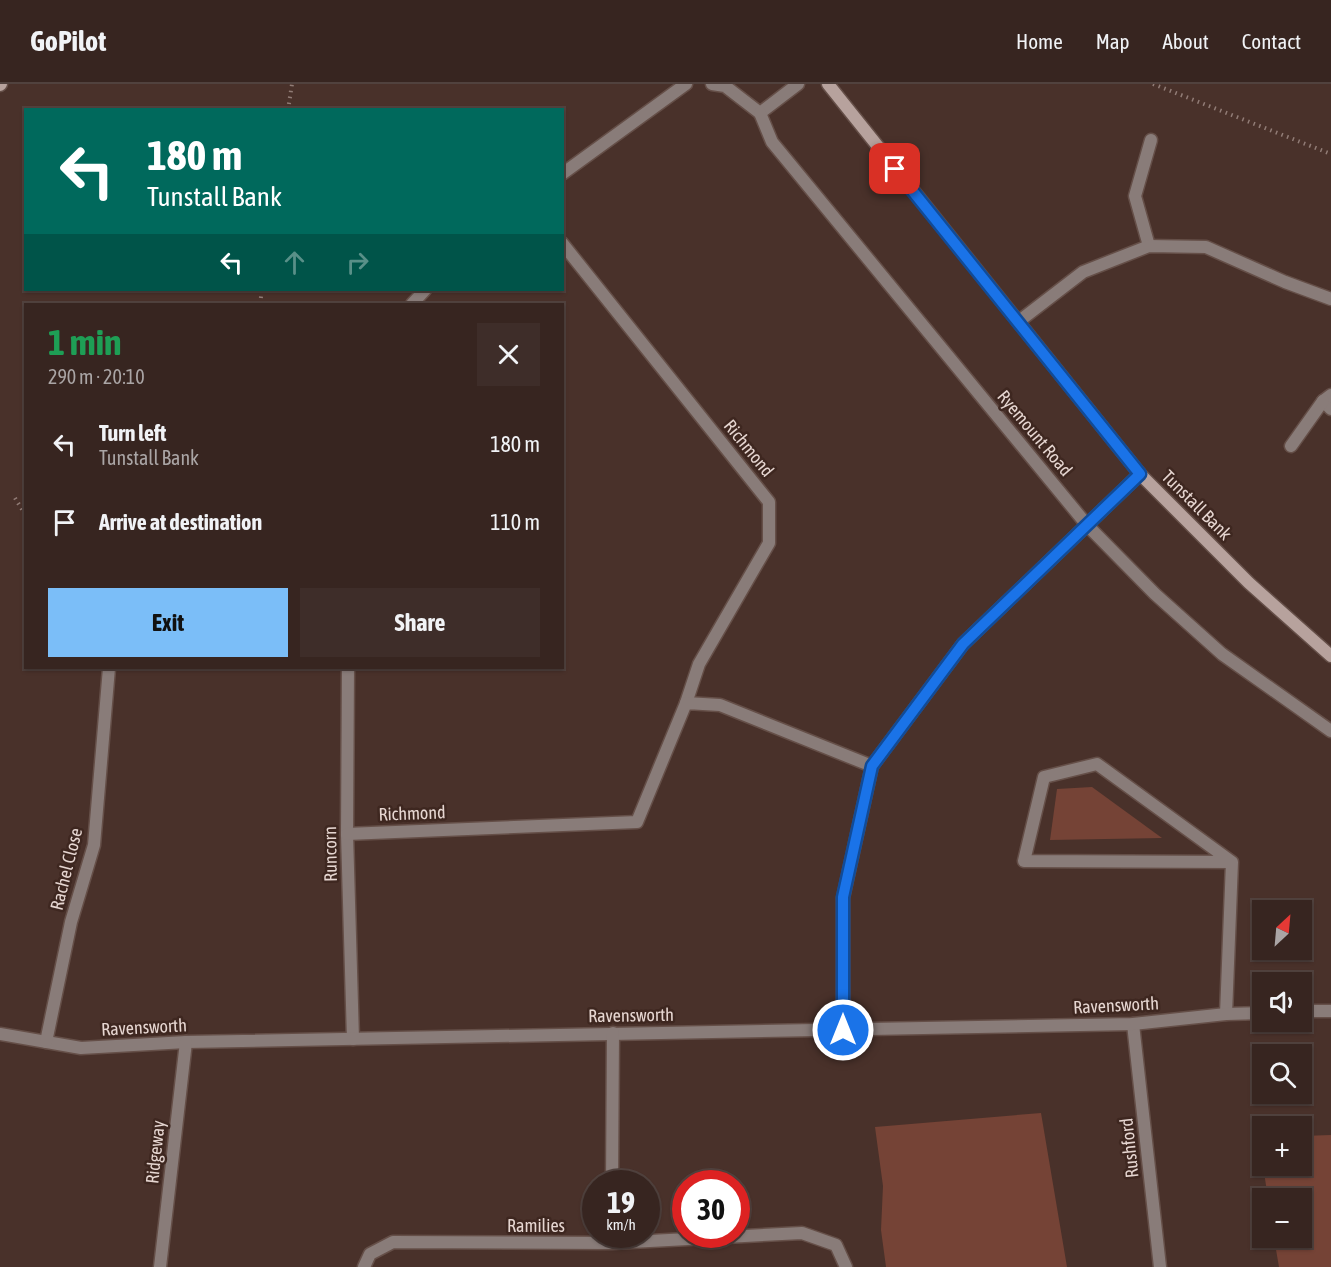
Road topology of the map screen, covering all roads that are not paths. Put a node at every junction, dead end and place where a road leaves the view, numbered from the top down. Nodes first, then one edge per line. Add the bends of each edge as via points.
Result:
1 (686, 84) edge
2 (712, 84) edge
3 (798, 84) edge
4 (828, 84) edge
5 (760, 113) junction
6 (1151, 140) dead end
7 (564, 173) edge
8 (564, 246) edge
9 (1149, 246) junction
10 (424, 291) edge
11 (1331, 299) edge
12 (413, 303) edge
13 (1018, 322) junction
14 (1328, 402) edge
15 (1292, 446) dead end
16 (1140, 474) junction
17 (1087, 525) junction
18 (1331, 656) edge
19 (109, 669) edge
20 (348, 669) edge
21 (686, 703) junction
22 (1331, 731) edge
23 (872, 766) junction
24 (347, 834) junction
25 (1232, 862) junction
26 (1312, 1011) edge
27 (1331, 1011) edge
28 (1252, 1013) edge
29 (1226, 1014) junction
30 (1133, 1024) junction
31 (843, 1030) junction
32 (613, 1033) junction
33 (0, 1034) edge
34 (353, 1039) junction
35 (46, 1042) junction
36 (186, 1042) junction
37 (612, 1170) edge
38 (660, 1237) edge
39 (582, 1239) edge
40 (160, 1267) edge
41 (364, 1267) edge
42 (846, 1267) edge
43 (1160, 1267) edge

1 - 7 street
2 - 5 street via 725,86
3 - 5 street
4 - 13 main road, Tunstall Bank
5 - 17 street, Ryemount Road via 772,142
6 - 9 street via 1135,196
8 - 21 street, Richmond via 769,502 769,543 699,664
9 - 11 street via 1206,247
9 - 13 street via 1083,272
10 - 12 street
13 - 16 main road, Tunstall Bank
14 - 15 street
16 - 17 street
16 - 18 main road, Tunstall Bank via 1249,583
17 - 22 street, Ryemount Road via 1222,654
17 - 23 street via 963,644
19 - 35 street, Rachel Close via 94,845 71,922
20 - 24 street, Runcorn
21 - 23 street via 720,705
21 - 24 street, Richmond via 637,822
23 - 31 street via 843,897
24 - 34 street, Runcorn
25 - 25 street via 1097,764 1044,777 1024,861
25 - 29 street
26 - 27 street
28 - 29 street, Ravensworth
29 - 30 street, Ravensworth
30 - 31 street, Ravensworth
30 - 43 street, Rushford
31 - 32 street, Ravensworth
32 - 34 street, Ravensworth
32 - 37 street
33 - 35 street, Ravensworth
34 - 36 street, Ravensworth
35 - 36 street, Ravensworth via 81,1048
36 - 40 street, Ridgeway
38 - 42 street, Ramilies via 802,1233 836,1245
39 - 41 street, Ramilies via 393,1242 370,1254

